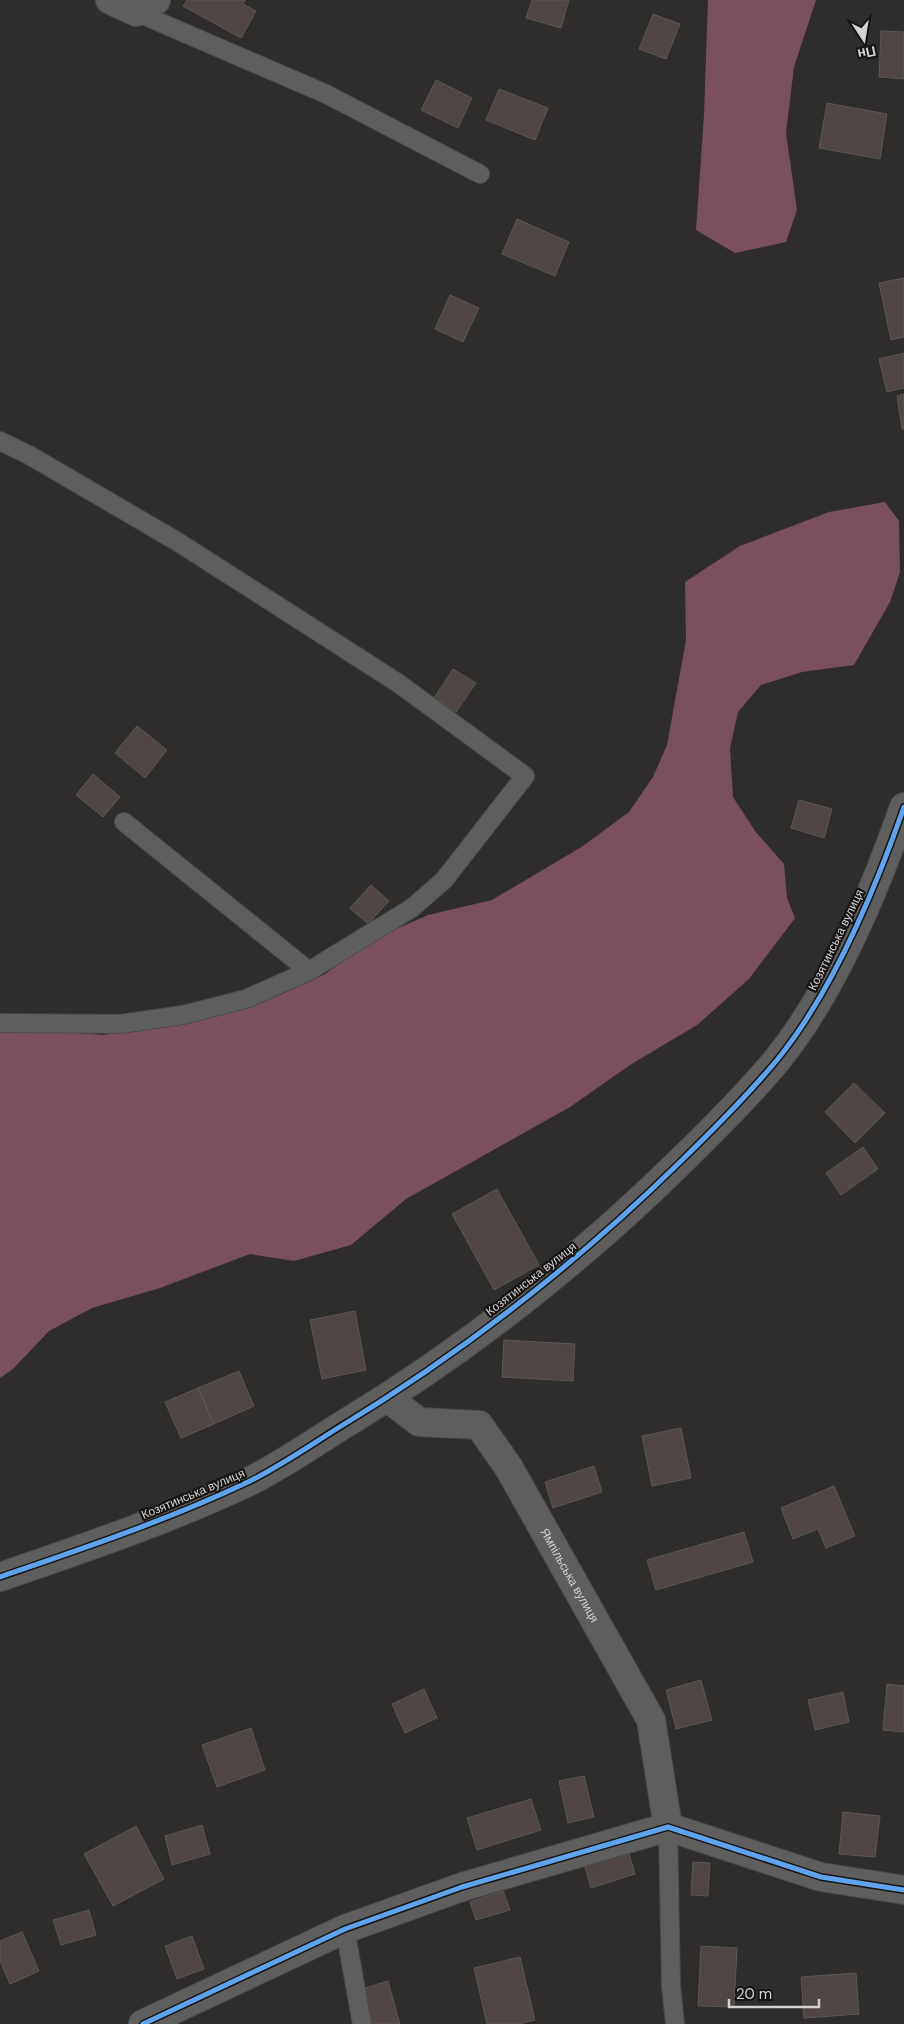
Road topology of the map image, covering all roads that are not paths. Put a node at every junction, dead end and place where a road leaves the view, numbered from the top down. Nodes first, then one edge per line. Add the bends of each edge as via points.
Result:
1 (110, 0) edge
2 (146, 6) edge
3 (480, 174) dead end
4 (0, 441) edge
5 (904, 807) edge
6 (124, 822) dead end
7 (309, 971) junction
8 (0, 1024) edge
9 (388, 1398) junction
10 (0, 1577) edge
11 (668, 1827) junction
12 (904, 1890) edge
13 (345, 1929) junction
14 (143, 2024) edge
15 (362, 2024) edge
16 (675, 2024) edge

1 - 2 street
2 - 3 lane
4 - 7 lane via 178,542 398,683 525,776 444,880 412,908
5 - 9 street, Козятинська вулиця via 885,859 827,985 778,1059 722,1120 620,1220 533,1294
6 - 7 lane
7 - 8 lane via 246,999 184,1015 120,1024
9 - 10 street, Козятинська вулиця via 251,1481 132,1531
9 - 11 street, Ямпільська вулиця via 419,1422 478,1425 509,1468 652,1720
11 - 12 street via 821,1877
11 - 13 street via 462,1887
11 - 16 lane via 671,1986
13 - 14 street
13 - 15 lane

